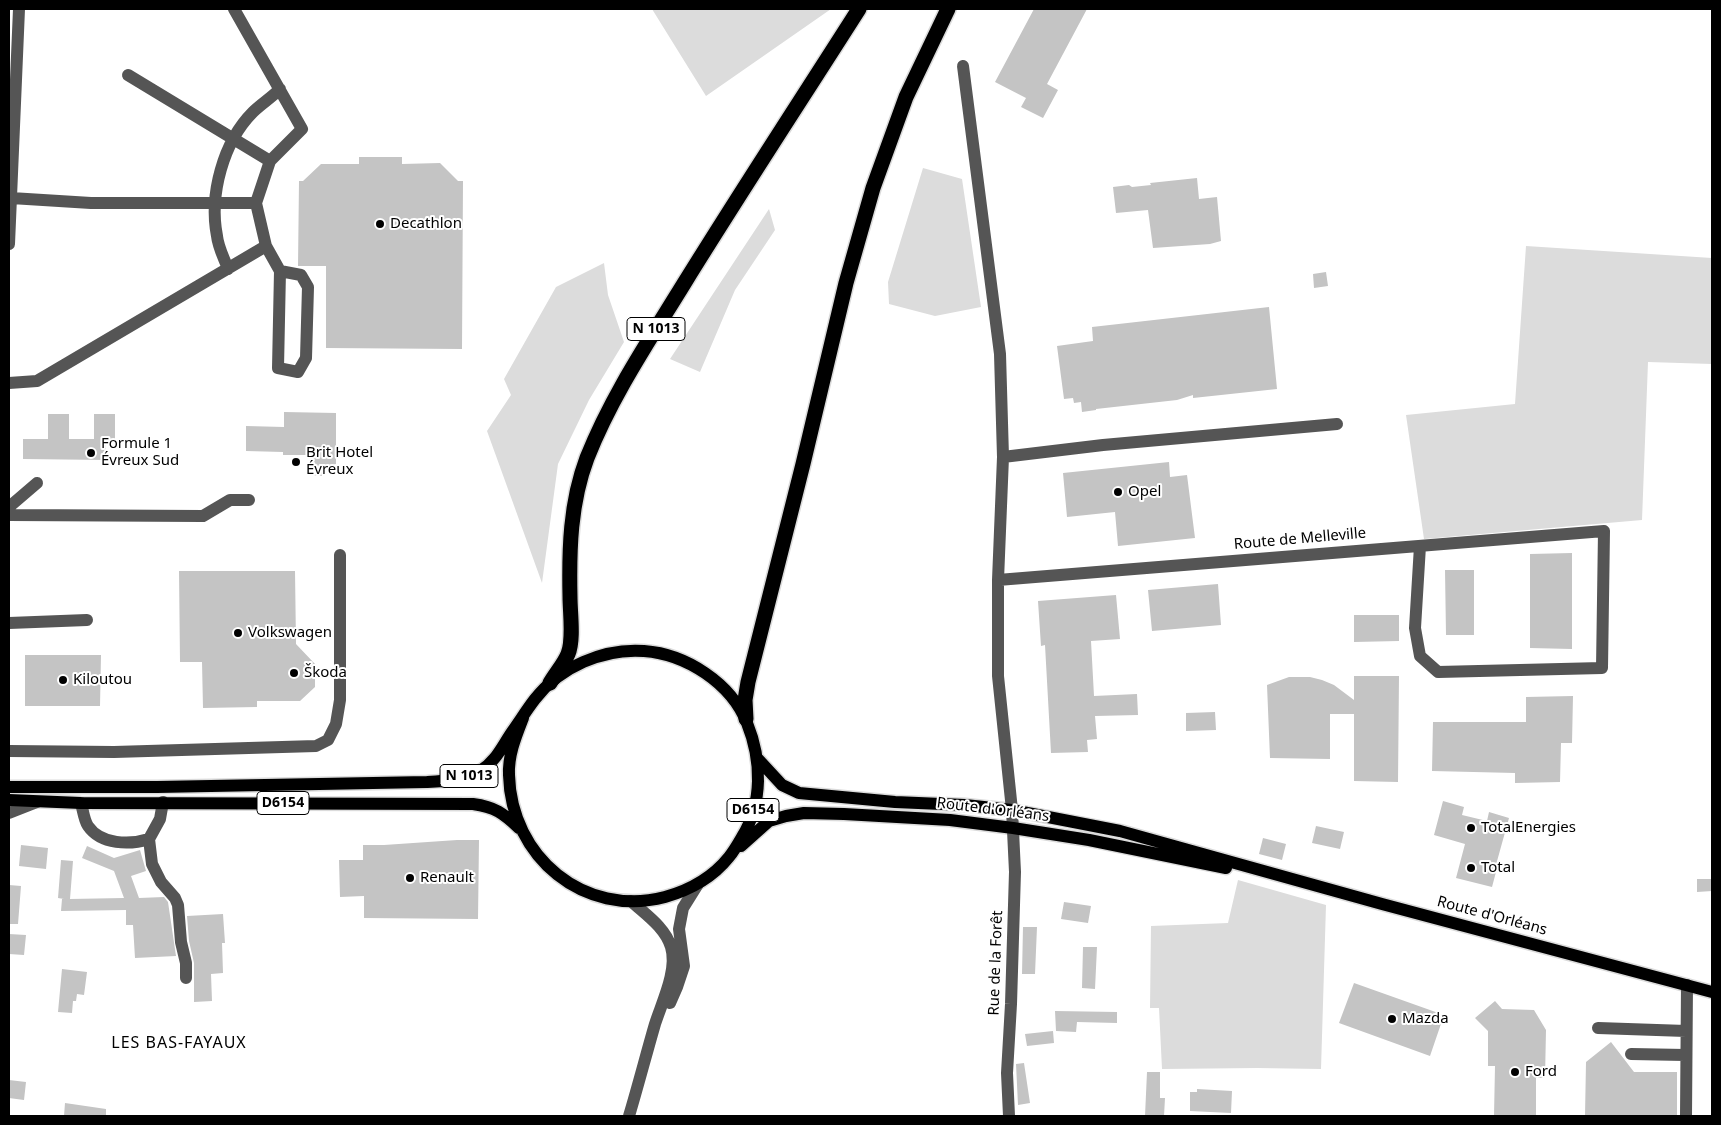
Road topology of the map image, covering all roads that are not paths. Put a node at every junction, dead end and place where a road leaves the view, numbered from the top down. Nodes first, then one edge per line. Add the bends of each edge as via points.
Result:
1 (19, 9) edge
2 (234, 9) edge
3 (859, 9) edge
4 (948, 9) edge
5 (963, 66) dead end
6 (128, 75) dead end
7 (280, 90) junction
8 (234, 139) junction
9 (270, 161) junction
10 (11, 198) junction
11 (214, 203) junction
12 (256, 203) junction
13 (9, 244) edge
14 (266, 246) junction
15 (228, 269) junction
16 (280, 271) junction
17 (9, 383) edge
18 (1337, 424) dead end
19 (1003, 457) junction
20 (37, 483) dead end
21 (249, 500) dead end
22 (9, 507) edge
23 (9, 515) edge
24 (1420, 546) junction
25 (340, 555) dead end
26 (998, 580) junction
27 (87, 620) dead end
28 (9, 623) edge
29 (550, 683) junction
30 (523, 718) junction
31 (746, 719) junction
32 (9, 751) edge
33 (758, 759) junction
34 (389, 782) joint
35 (9, 787) edge
36 (9, 800) edge
37 (36, 802) junction
38 (163, 802) junction
39 (81, 803) junction
40 (1012, 810) junction
41 (9, 813) edge
42 (1013, 828) junction
43 (520, 830) junction
44 (149, 839) junction
45 (730, 856) junction
46 (1263, 871) junction
47 (698, 884) junction
48 (631, 902) junction
49 (186, 978) dead end
50 (1687, 985) junction
51 (1712, 992) edge
52 (656, 1024) junction
53 (1598, 1028) dead end
54 (1686, 1031) junction
55 (1632, 1054) dead end
56 (1685, 1055) junction
57 (629, 1116) edge
58 (1009, 1116) edge
59 (1686, 1116) edge

1 - 10 street
2 - 7 street
3 - 29 highway, N 1013 via 618,391 600,429 587,460 572,523 568,653
4 - 31 highway via 906,97 873,188 846,283 748,682
5 - 19 street, Rue de la Forêt via 1000,354
6 - 8 street
7 - 8 street via 253,112
7 - 9 street via 302,129
8 - 9 street
8 - 11 street via 220,172
9 - 12 street
10 - 11 street via 91,203
10 - 13 street
11 - 12 street
11 - 15 street via 217,238
12 - 14 street
14 - 15 street
14 - 16 street
15 - 17 street via 37,381
16 - 16 street via 301,275 308,287 306,358 298,372 278,368
18 - 19 street
19 - 26 street, Rue de la Forêt
20 - 22 street
21 - 23 street via 230,500 203,516
24 - 24 street, Route de Melleville via 1604,531 1602,668 1438,672 1420,656 1415,628
24 - 26 street, Route de Melleville
25 - 32 street via 340,700 336,724 328,740 316,746 114,752
26 - 40 street, Rue de la Forêt via 998,676
27 - 28 street
29 - 30 main road
29 - 31 main road via 570,668 618,651 669,655 714,679
30 - 34 main road, N 1013 via 502,751 474,774 446,781
30 - 43 main road, D6154 via 512,745 508,773 511,802
31 - 33 main road, D6154
33 - 40 main road, Route d'Orléans / D6154 via 782,785 799,794
33 - 45 main road, D6154 via 758,793 748,826
34 - 35 main road, D6154
36 - 37 main road, D6154
37 - 39 main road, D6154
37 - 41 street
38 - 39 main road, D6154
38 - 43 main road, D6154 via 472,804 502,812
38 - 44 street via 160,818
39 - 44 street via 88,826 98,835 120,844
40 - 42 street, Rue de la Forêt
40 - 46 main road, Route d'Orléans / D6154 via 1120,831
42 - 45 main road, Route d'Orléans / D6154 via 950,820 804,813 769,821
42 - 46 main road, Route d'Orléans / D6154 via 1089,840 1221,868
42 - 58 street, Rue de la Forêt via 1015,872 1007,1073
43 - 48 main road, D6154 via 543,862 566,881 592,894
44 - 49 street via 152,864 178,905
45 - 47 main road
46 - 50 main road, Route d'Orléans / D6154
47 - 48 main road via 677,894
47 - 52 street via 683,908 679,929 684,966 682,974 666,1012
48 - 52 street via 658,926 671,947 670,982
50 - 51 main road, Route d'Orléans / D6154
50 - 54 street
52 - 57 street
53 - 54 street
54 - 56 street
55 - 56 street
56 - 59 street

